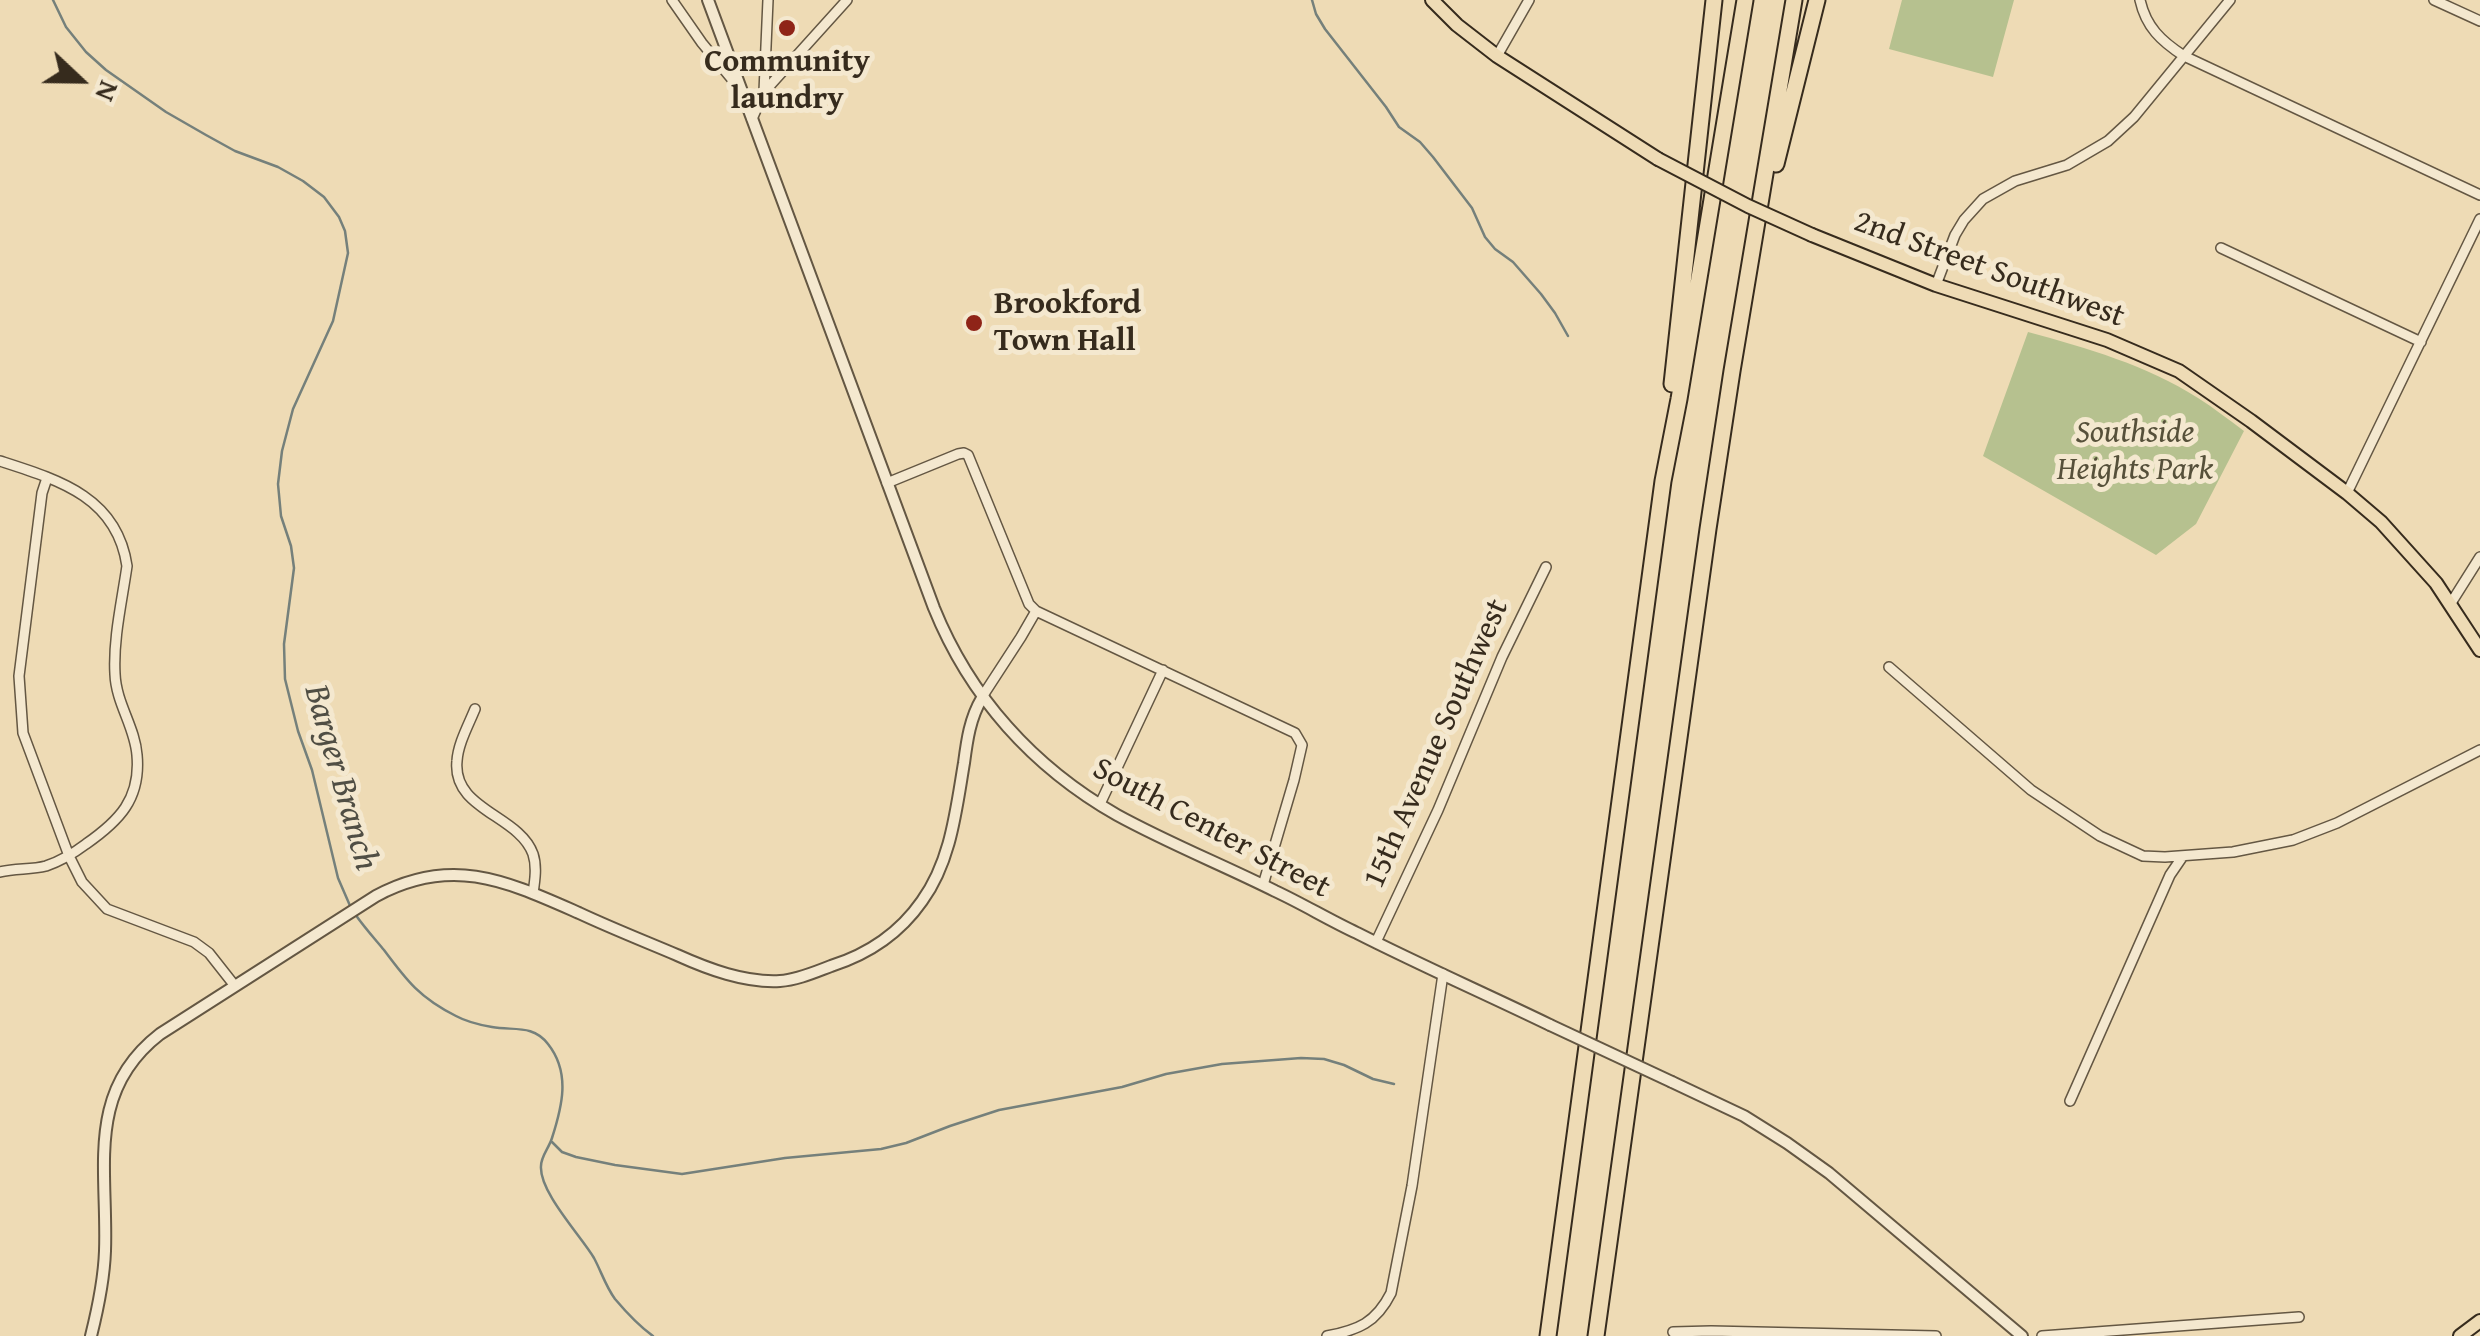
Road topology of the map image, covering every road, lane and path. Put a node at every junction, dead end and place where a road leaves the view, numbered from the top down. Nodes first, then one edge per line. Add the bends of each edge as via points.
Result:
1 (672, 0) edge
2 (708, 0) edge
3 (768, 0) edge
4 (847, 0) edge
5 (1432, 0) edge
6 (1528, 0) edge
7 (1714, 0) edge
8 (1745, 0) edge
9 (1794, 0) edge
10 (1817, 0) edge
11 (2140, 0) edge
12 (2230, 0) edge
13 (2434, 0) edge
14 (2480, 21) edge
15 (1497, 56) junction
16 (2184, 56) junction
17 (741, 90) junction
18 (764, 92) junction
19 (752, 119) junction
20 (2480, 195) edge
21 (2480, 220) edge
22 (1754, 245) junction
23 (2221, 248) dead end
24 (1936, 285) junction
25 (2421, 342) junction
26 (1670, 442) junction
27 (0, 461) edge
28 (47, 478) junction
29 (887, 484) junction
30 (2347, 494) junction
31 (2480, 556) edge
32 (1546, 567) dead end
33 (2451, 603) junction
34 (1036, 611) junction
35 (2480, 650) edge
36 (1889, 667) dead end
37 (1162, 670) junction
38 (982, 698) junction
39 (475, 710) dead end
40 (2480, 750) edge
41 (1100, 804) junction
42 (70, 856) junction
43 (2183, 856) junction
44 (0, 872) edge
45 (1263, 885) junction
46 (533, 893) junction
47 (1376, 942) junction
48 (1443, 974) junction
49 (234, 986) junction
50 (2070, 1101) dead end
51 (2298, 1316) dead end
52 (2480, 1321) edge
53 (1673, 1332) dead end
54 (91, 1336) edge
55 (1327, 1336) edge
56 (1548, 1336) edge
57 (1596, 1336) edge
58 (1936, 1336) edge
59 (2022, 1336) edge
60 (2042, 1336) edge
61 (2460, 1336) edge

1 - 17 street
2 - 17 street, South Center Street
3 - 18 street
4 - 18 street
5 - 15 main road, 2nd Street Southwest
6 - 15 street
7 - 26 highway
8 - 26 highway
9 - 22 highway
10 - 22 highway
11 - 16 street via 2157,36
12 - 16 street
13 - 14 street
15 - 24 main road, 2nd Street Southwest, bridge via 1748,206
16 - 20 street
16 - 24 street via 2108,141 1983,199 1954,234
17 - 19 street, South Center Street
18 - 19 street
19 - 29 street, South Center Street
21 - 25 street
22 - 57 highway
23 - 25 street
24 - 30 main road, 2nd Street Southwest via 2108,340 2179,371
25 - 30 street
26 - 56 highway
27 - 28 street
28 - 42 street via 19,676 23,733
28 - 42 street via 102,509 127,566 114,672 137,756 134,788 122,815
29 - 34 street via 968,455
29 - 38 street, South Center Street via 942,626
30 - 33 main road, 2nd Street Southwest via 2406,547
31 - 33 street
32 - 47 street, 15th Avenue Southwest
33 - 35 main road, 2nd Street Southwest
34 - 37 street
34 - 38 street
36 - 43 street via 2014,777 2078,823 2143,856
37 - 41 street
37 - 45 street via 1300,737
38 - 41 street, South Center Street via 1041,760
38 - 46 street via 935,880 894,933 848,961 777,981 736,976
39 - 46 street via 459,750 458,777 470,798 525,839 535,861
40 - 43 street via 2322,829 2262,847
41 - 45 street, South Center Street
42 - 44 street
42 - 49 street via 82,882 107,909 194,942
43 - 50 street
45 - 47 street, South Center Street
46 - 49 street via 467,874 414,880 376,896
47 - 48 street, South Center Street
48 - 55 street via 1391,1294 1372,1320
48 - 59 street, South Center Street, bridge via 1788,1143
49 - 54 street via 147,1045 118,1083 104,1136 104,1269
51 - 60 street
52 - 61 main road
53 - 58 street

